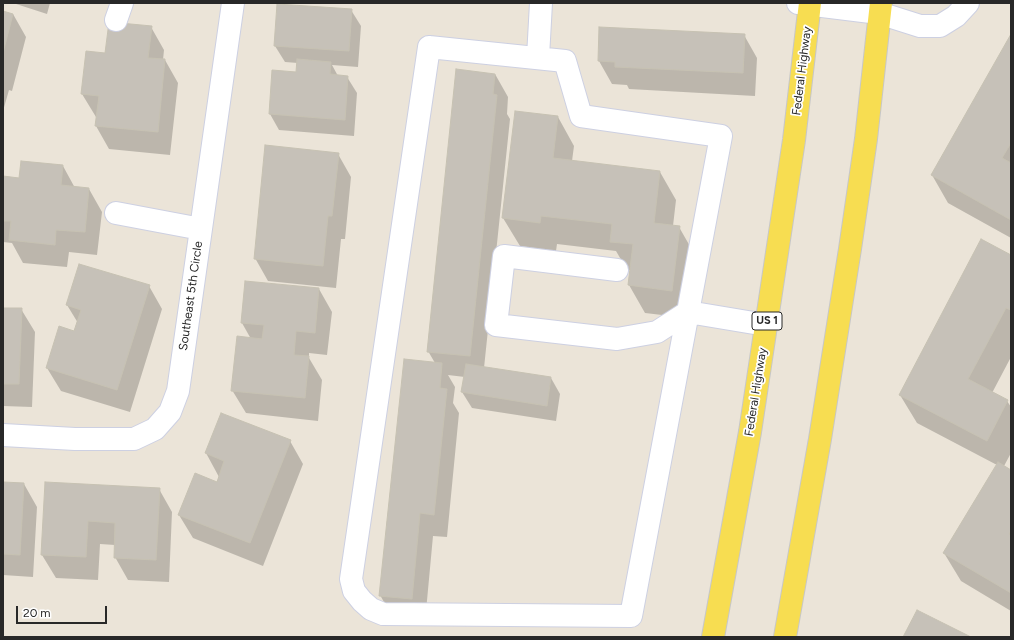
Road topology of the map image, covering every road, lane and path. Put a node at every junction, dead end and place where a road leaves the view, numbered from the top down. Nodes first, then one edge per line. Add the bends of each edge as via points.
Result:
1 (233, 3) edge
2 (541, 3) edge
3 (806, 3) edge
4 (968, 3) edge
5 (880, 8) edge
6 (538, 57) junction
7 (116, 213) dead end
8 (201, 229) junction
9 (617, 270) dead end
10 (688, 312) junction
11 (766, 325) junction
12 (3, 435) edge
13 (713, 637) edge
14 (785, 637) edge

1 - 8 street, Southeast 5th Circle
2 - 6 street
3 - 5 street
3 - 11 main road, Federal Highway / US 1 via 794,140
4 - 5 street via 956,16 940,26 920,26
5 - 14 main road via 866,139 852,233 820,439
6 - 10 street via 565,61 581,116 721,136
6 - 10 street via 429,47 351,578 354,591 362,601 371,609 383,614 631,616
7 - 8 street
8 - 12 street, Southeast 5th Circle via 178,391 170,412 155,429 134,439
9 - 10 street via 504,256 496,325 617,339 657,332
10 - 11 street
11 - 13 main road, Federal Highway / US 1 via 750,432

